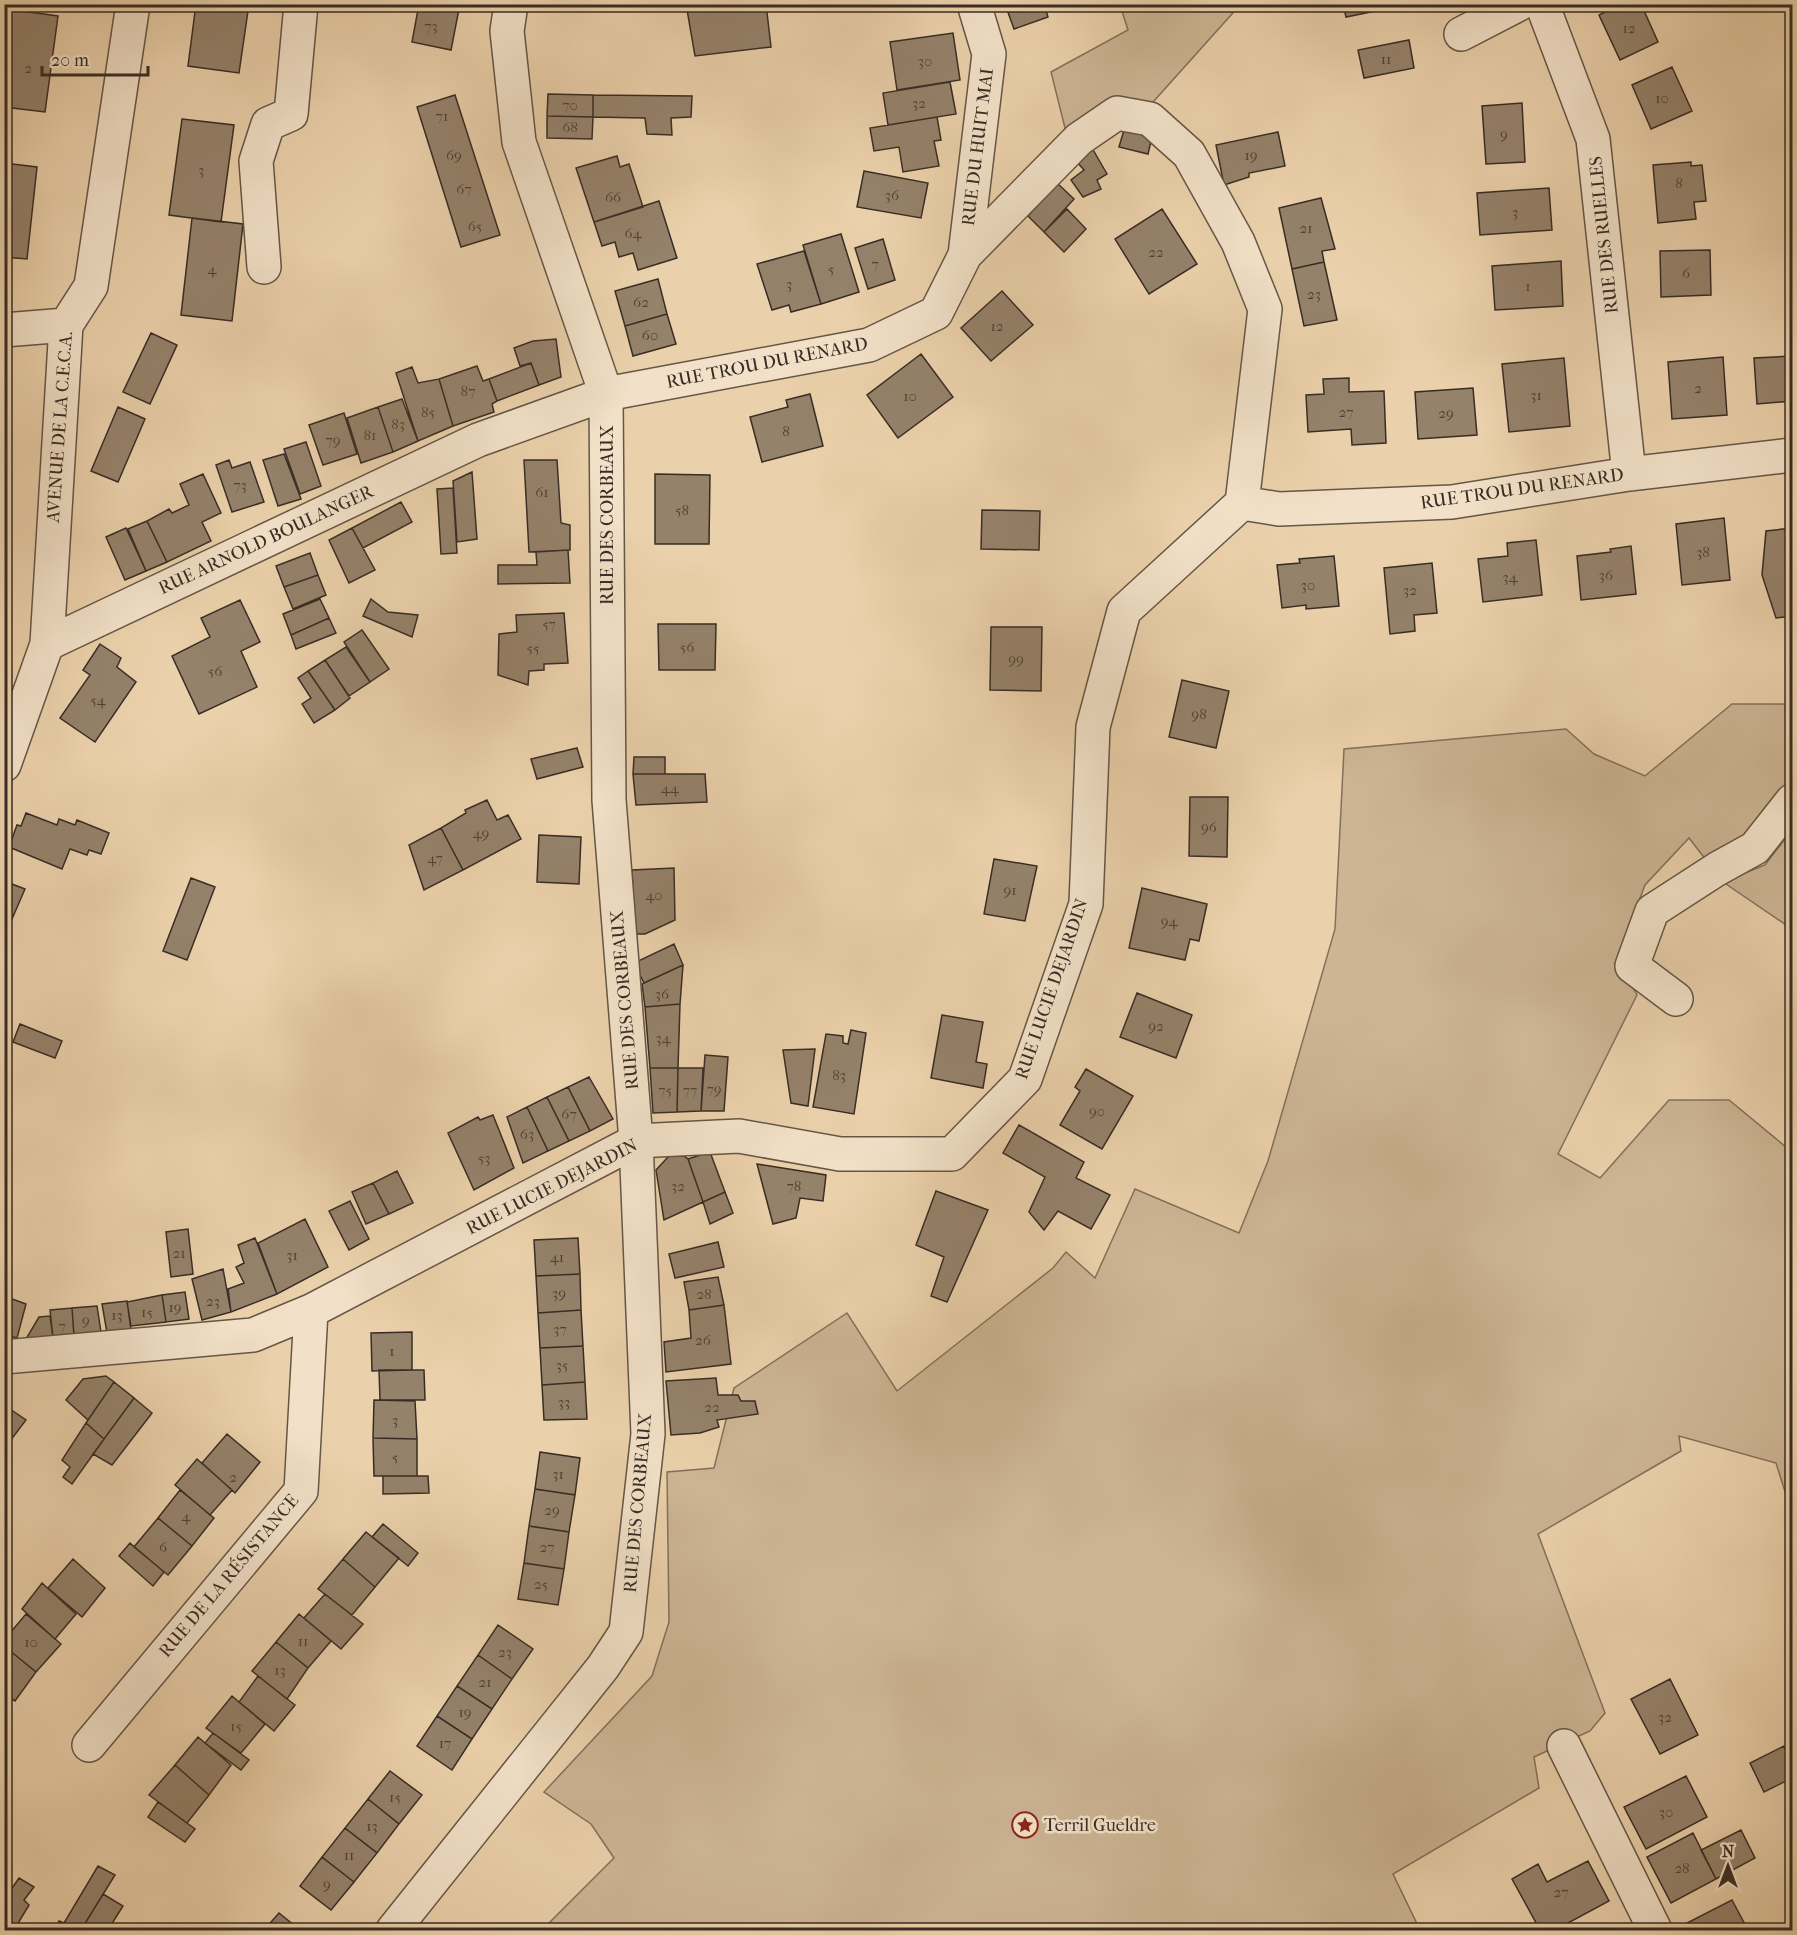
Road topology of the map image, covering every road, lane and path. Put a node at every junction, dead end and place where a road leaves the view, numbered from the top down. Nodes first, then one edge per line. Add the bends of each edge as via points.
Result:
1 (133, 4) edge
2 (301, 4) edge
3 (511, 4) edge
4 (974, 4) edge
5 (1519, 4) edge
6 (1542, 4) edge
7 (1461, 34) dead end
8 (965, 255) junction
9 (264, 267) dead end
10 (66, 325) junction
11 (4, 330) edge
12 (606, 394) junction
13 (1792, 455) edge
14 (1629, 474) junction
15 (1242, 503) junction
16 (47, 644) junction
17 (4, 765) edge
18 (1792, 801) edge
19 (1676, 999) dead end
20 (636, 1141) junction
21 (311, 1311) junction
22 (4, 1356) edge
23 (89, 1745) dead end
24 (1564, 1746) dead end
25 (393, 1930) edge
26 (1655, 1930) edge

1 - 10 street, AVENUE DE LA C.E.C.A. via 91,286
2 - 9 street via 291,114 268,124 256,161
3 - 12 street, RUE DES CORBEAUX via 507,31 519,142
4 - 8 street, RUE DU HUIT MAI via 989,54
5 - 7 street
6 - 14 street, RUE DES RUELLES via 1593,139
8 - 12 street, RUE TROU DU RENARD via 936,313 869,345
8 - 15 street, RUE TROU DU RENARD via 1079,139 1117,113 1150,119 1189,153 1238,242 1265,309
10 - 11 street
10 - 16 street, AVENUE DE LA C.E.C.A.
12 - 16 street, RUE ARNOLD BOULANGER via 478,440
12 - 20 street, RUE DES CORBEAUX via 609,800
13 - 14 street, RUE TROU DU RENARD
14 - 15 street, RUE TROU DU RENARD via 1452,502 1279,509
15 - 20 street, RUE LUCIE DEJARDIN via 1124,611 1093,727 1086,904 1025,1079 966,1142 952,1154 840,1154 739,1136
16 - 17 street
18 - 19 street via 1755,848 1652,911 1632,966
20 - 21 street, RUE LUCIE DEJARDIN
20 - 25 street, RUE DES CORBEAUX via 648,1434 626,1632 603,1667
21 - 22 street, RUE LUCIE DEJARDIN via 253,1335
21 - 23 street, RUE DE LA RÉSISTANCE via 300,1491
24 - 26 street

